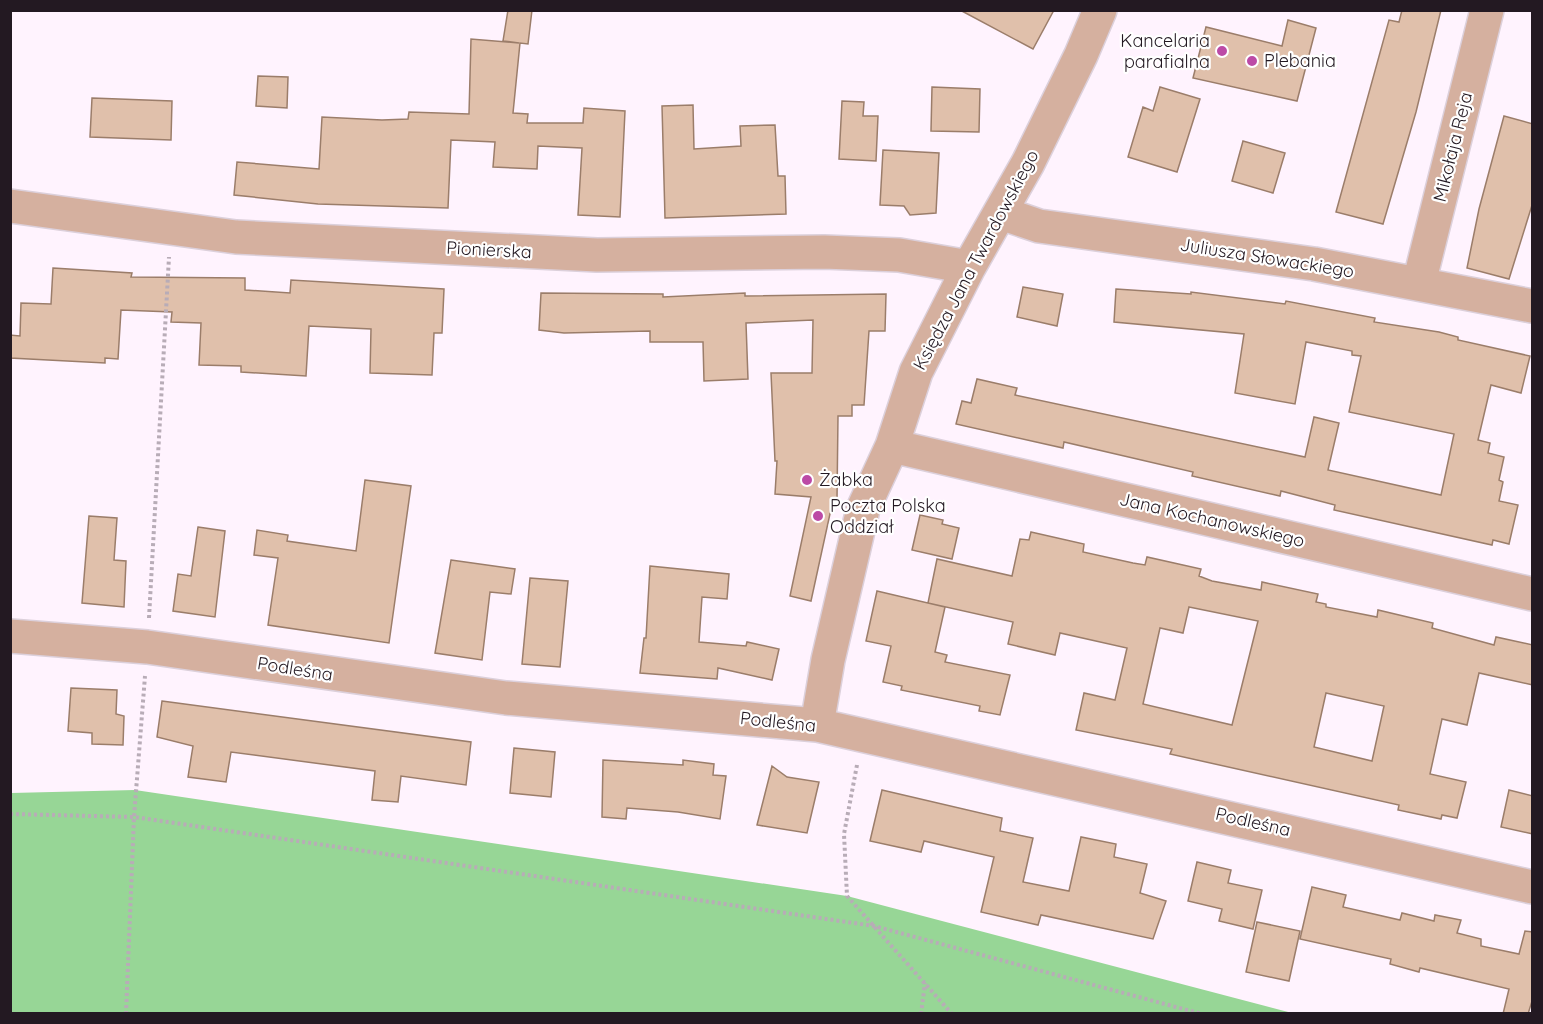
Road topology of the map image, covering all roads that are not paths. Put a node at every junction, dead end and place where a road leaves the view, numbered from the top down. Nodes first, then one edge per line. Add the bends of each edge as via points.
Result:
1 (1100, 10) edge
2 (1487, 10) edge
3 (10, 206) edge
4 (1001, 213) junction
5 (969, 267) junction
6 (1419, 283) junction
7 (1533, 306) edge
8 (892, 446) junction
9 (1533, 594) edge
10 (10, 636) edge
11 (817, 725) junction
12 (1533, 887) edge

1 - 4 street, Księdza Jana Twardowskiego via 1082,55
2 - 6 street, Mikołaja Reja
3 - 5 street, Pionierska via 266,239 597,255 824,252 888,255
4 - 5 street, Księdza Jana Twardowskiego
4 - 6 street, Juliusza Słowackiego via 1039,226 1203,247
5 - 8 street, Księdza Jana Twardowskiego via 915,372
6 - 7 street, Juliusza Słowackiego
8 - 9 street, Jana Kochanowskiego
8 - 11 street, Księdza Jana Twardowskiego via 863,509
10 - 11 street, Podleśna via 147,647 506,699
11 - 12 street, Podleśna

